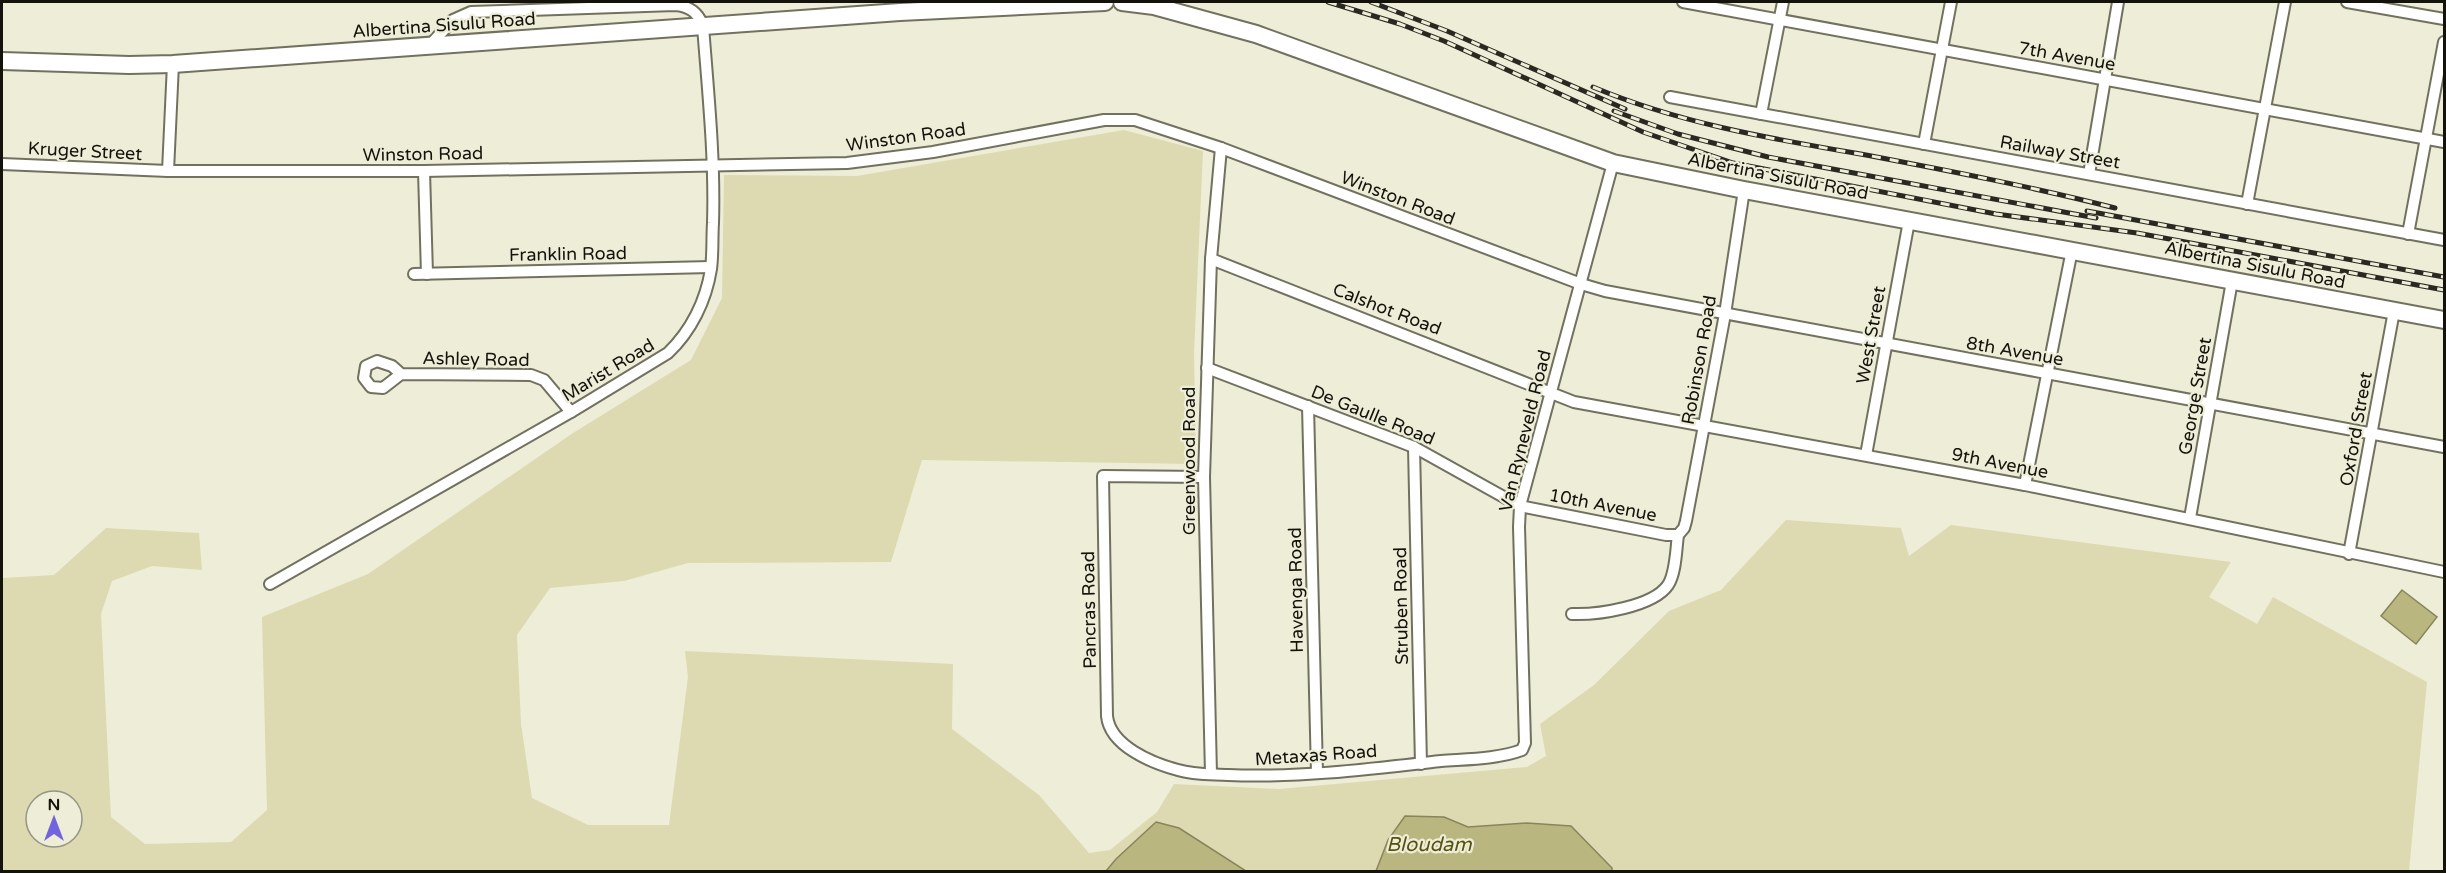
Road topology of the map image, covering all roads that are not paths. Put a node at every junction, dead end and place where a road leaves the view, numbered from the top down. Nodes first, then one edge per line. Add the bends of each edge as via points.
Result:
1 (1105, 2) edge
2 (1122, 2) edge
3 (1683, 2) edge
4 (1783, 2) edge
5 (1951, 2) edge
6 (2118, 2) edge
7 (2284, 2) edge
8 (2347, 2) edge
9 (578, 6) edge
10 (2445, 19) edge
11 (1779, 20) junction
12 (704, 26) junction
13 (2445, 42) edge
14 (430, 45) junction
15 (1942, 50) junction
16 (2, 61) edge
17 (174, 64) junction
18 (2106, 80) junction
19 (1670, 97) dead end
20 (2264, 109) junction
21 (1761, 114) junction
22 (2426, 139) junction
23 (2445, 142) edge
24 (1924, 144) junction
25 (1221, 148) junction
26 (1613, 163) junction
27 (2, 164) edge
28 (714, 165) junction
29 (168, 171) junction
30 (424, 171) junction
31 (2089, 174) junction
32 (1744, 190) junction
33 (2247, 204) junction
34 (1909, 221) junction
35 (2408, 234) junction
36 (2445, 240) edge
37 (2072, 250) junction
38 (1211, 259) junction
39 (711, 267) junction
40 (414, 274) dead end
41 (427, 274) junction
42 (2232, 281) junction
43 (1581, 284) junction
44 (2394, 311) junction
45 (1725, 314) junction
46 (2445, 320) edge
47 (1887, 344) junction
48 (1207, 368) junction
49 (401, 374) dead end
50 (2049, 374) junction
51 (1550, 391) junction
52 (2210, 404) junction
53 (1308, 406) junction
54 (571, 412) junction
55 (1704, 426) junction
56 (2372, 434) junction
57 (1414, 447) junction
58 (2445, 447) edge
59 (1866, 455) junction
60 (1204, 477) junction
61 (2025, 485) junction
62 (1520, 506) junction
63 (2190, 518) junction
64 (1679, 534) junction
65 (2349, 554) junction
66 (2445, 572) edge
67 (270, 585) dead end
68 (1572, 614) dead end
69 (1117, 740) joint
70 (1522, 750) joint
71 (1421, 764) junction
72 (1317, 773) junction
73 (1212, 774) junction

1 - 12 main road, Albertina Sisulu Road
2 - 26 main road, Albertina Sisulu Road via 1154,6 1256,34
3 - 11 street, 7th Avenue
4 - 11 street
5 - 15 street
6 - 18 street
7 - 20 street
8 - 10 street
9 - 12 street via 685,6 697,14
9 - 14 street via 471,12 453,20
11 - 15 street, 7th Avenue
11 - 21 street
12 - 14 main road, Albertina Sisulu Road
12 - 28 street, Marist Road
13 - 22 street
14 - 17 main road, Albertina Sisulu Road
15 - 18 street, 7th Avenue
15 - 24 street
16 - 17 main road, Albertina Sisulu Road
17 - 29 street
18 - 20 street, 7th Avenue
18 - 31 street
19 - 21 street, Railway Street
20 - 22 street, 7th Avenue
20 - 33 street
21 - 24 street, Railway Street
22 - 23 street, 7th Avenue
22 - 35 street
24 - 31 street, Railway Street
25 - 28 street, Winston Road via 1118,118 879,160
25 - 38 street, Greenwood Road
25 - 43 street, Winston Road
26 - 32 main road, Albertina Sisulu Road
26 - 43 street, Van Ryneveld Road
27 - 29 street, Kruger Street
28 - 30 street, Winston Road
28 - 39 street, Marist Road
29 - 30 street, Winston Road
30 - 41 street
31 - 33 street, Railway Street
32 - 34 main road, Albertina Sisulu Road
32 - 45 street, Robinson Road
33 - 35 street, Railway Street
34 - 37 main road, Albertina Sisulu Road
34 - 47 street, West Street
35 - 36 street, Railway Street
37 - 42 main road, Albertina Sisulu Road
37 - 50 street
38 - 48 street, Greenwood Road
38 - 51 street, Calshot Road
39 - 41 street, Franklin Road
39 - 54 street, Marist Road via 699,308 678,344
40 - 41 street, Franklin Road
42 - 44 main road, Albertina Sisulu Road
42 - 52 street, George Street
43 - 45 street, 8th Avenue
43 - 51 street, Van Ryneveld Road
44 - 46 main road, Albertina Sisulu Road
44 - 56 street, Oxford Street
45 - 47 street, 8th Avenue
45 - 55 street, Robinson Road
47 - 50 street, 8th Avenue
47 - 59 street, West Street
48 - 53 street, De Gaulle Road
48 - 60 street, Greenwood Road
49 - 54 street, Ashley Road via 537,376
50 - 52 street, 8th Avenue
50 - 61 street
51 - 55 street, 9th Avenue via 1574,402
51 - 62 street, Van Ryneveld Road
52 - 56 street, 8th Avenue
52 - 63 street, George Street
53 - 57 street, De Gaulle Road
53 - 72 street, Havenga Road
54 - 67 street, Marist Road
55 - 59 street, 9th Avenue
55 - 64 street, Robinson Road via 1686,521
56 - 58 street, 8th Avenue
56 - 65 street, Oxford Street
57 - 62 street, De Gaulle Road
57 - 71 street, Struben Road
59 - 61 street, 9th Avenue
60 - 69 street, Pancras Road via 1103,476 1107,716
60 - 73 street, Greenwood Road
61 - 63 street, 9th Avenue
62 - 64 street, 10th Avenue via 1666,535
62 - 70 street, Van Ryneveld Road via 1525,743
63 - 65 street, 9th Avenue
64 - 68 street, Robinson Road via 1669,583 1656,597 1634,605
65 - 66 street, 9th Avenue
69 - 73 street, Metaxas Road via 1178,770
70 - 71 street, Metaxas Road
71 - 72 street, Metaxas Road
72 - 73 street, Metaxas Road

